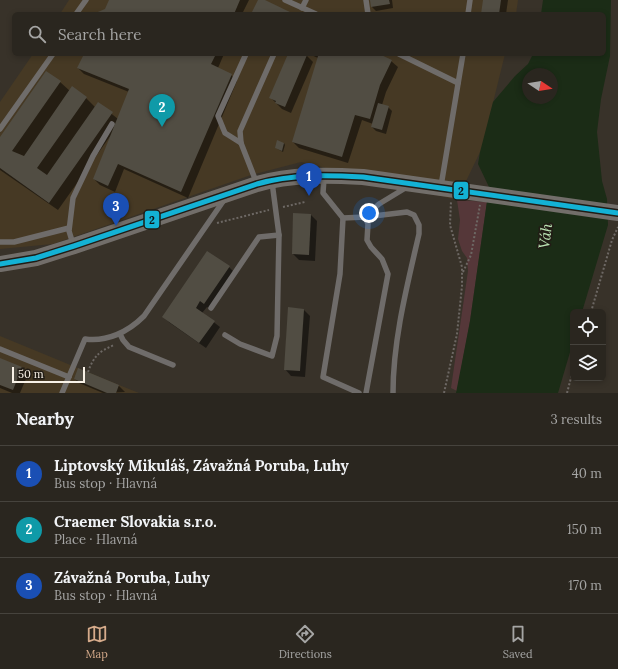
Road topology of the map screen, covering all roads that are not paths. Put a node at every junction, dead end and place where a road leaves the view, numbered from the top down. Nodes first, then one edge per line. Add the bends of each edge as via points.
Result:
1 (86, 0) edge
2 (285, 0) edge
3 (306, 0) edge
4 (366, 0) edge
5 (470, 0) edge
6 (302, 8) junction
7 (77, 12) edge
8 (311, 12) edge
9 (368, 12) edge
10 (468, 12) edge
11 (52, 56) edge
12 (245, 56) edge
13 (273, 56) edge
14 (403, 56) edge
15 (463, 56) edge
16 (458, 83) junction
17 (112, 124) dead end
18 (0, 129) edge
19 (241, 144) junction
20 (324, 175) junction
21 (264, 182) junction
22 (412, 184) junction
23 (447, 189) junction
24 (228, 193) junction
25 (618, 213) edge
26 (365, 217) junction
27 (343, 218) junction
28 (69, 228) junction
29 (279, 235) junction
30 (0, 242) edge
31 (74, 246) junction
32 (0, 264) edge
33 (211, 308) dead end
34 (120, 334) junction
35 (225, 335) dead end
36 (0, 349) edge
37 (173, 365) dead end
38 (69, 376) junction
39 (62, 393) edge
40 (359, 393) edge
41 (366, 393) edge
42 (392, 393) edge

1 - 7 lane
2 - 6 lane
3 - 6 lane
4 - 9 lane
5 - 10 lane
6 - 8 lane
11 - 18 lane
12 - 19 lane via 218,116 225,133
13 - 19 lane via 240,131
14 - 16 lane
15 - 16 lane
16 - 23 lane
17 - 28 lane via 73,198
19 - 21 lane
20 - 21 street via 297,176
20 - 22 street
20 - 27 lane via 323,194
21 - 24 street
21 - 29 lane via 276,209
22 - 23 street
22 - 26 lane via 379,204
23 - 25 street
24 - 31 street
24 - 34 lane via 144,316
26 - 27 lane
26 - 41 lane via 368,224 367,240 382,259 388,274
26 - 42 lane via 407,212 414,215 419,225 403,306
27 - 40 lane via 340,274 323,377
28 - 30 lane via 14,242
28 - 31 lane
29 - 33 lane via 259,237
29 - 35 lane via 277,336 272,356 240,344
31 - 32 street via 36,258
34 - 37 lane via 128,347
34 - 38 lane via 97,341 85,340
36 - 38 lane
38 - 39 lane

